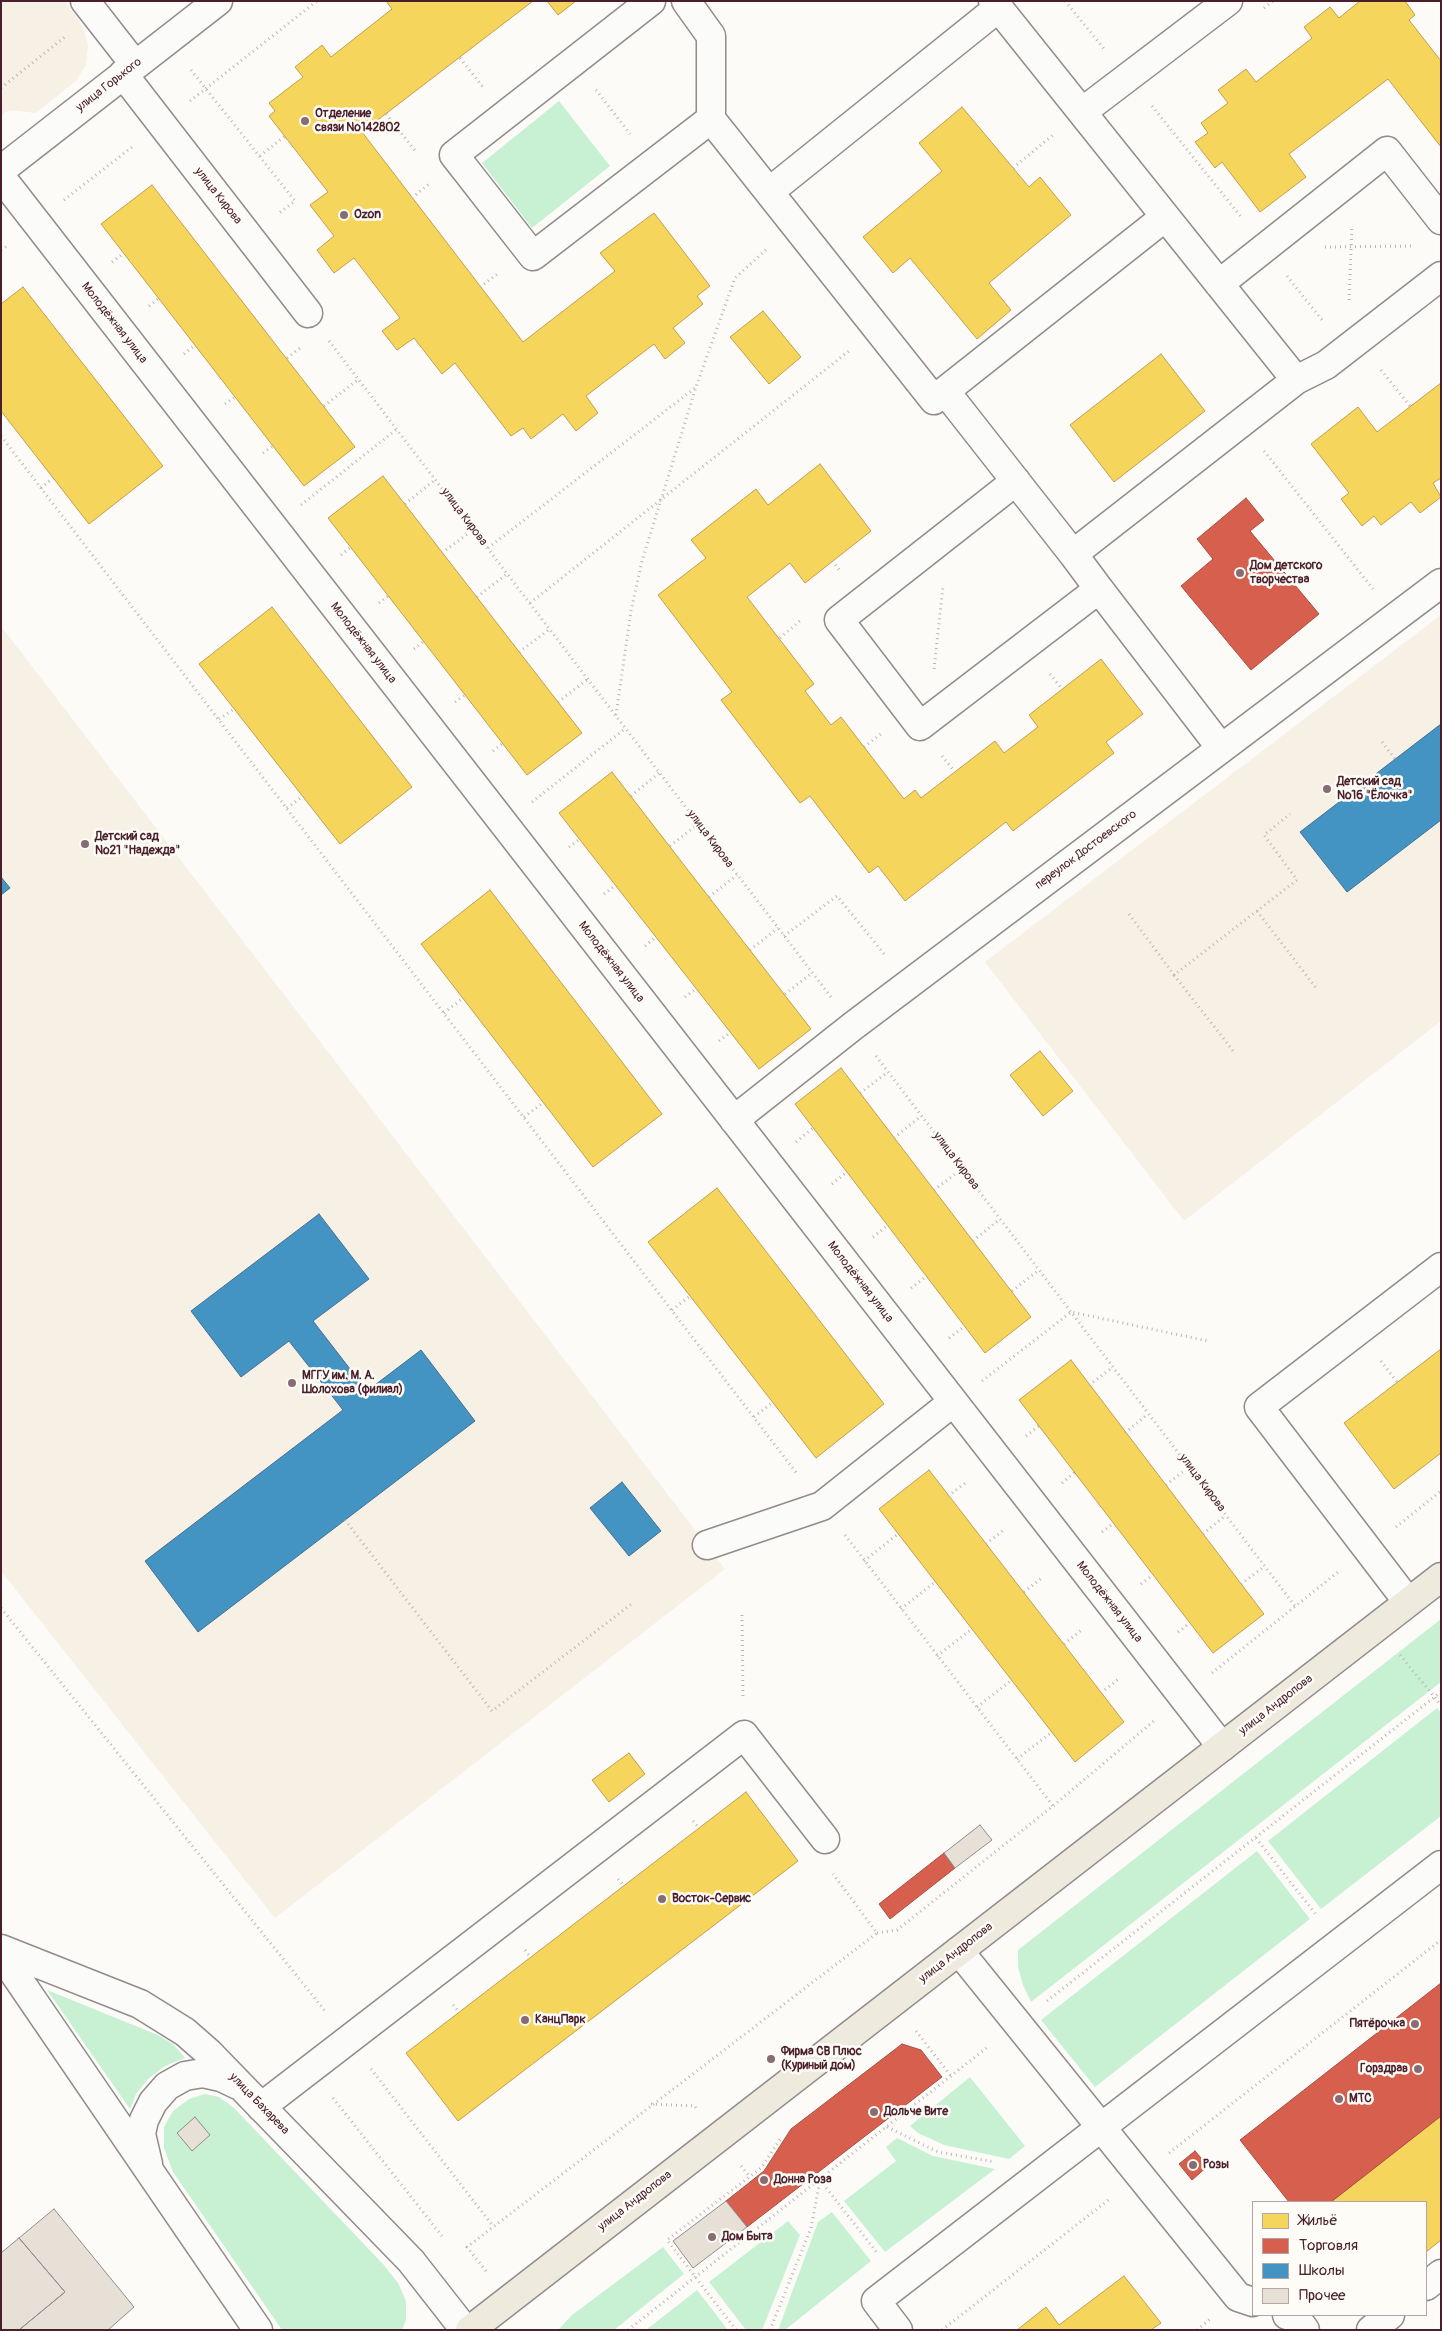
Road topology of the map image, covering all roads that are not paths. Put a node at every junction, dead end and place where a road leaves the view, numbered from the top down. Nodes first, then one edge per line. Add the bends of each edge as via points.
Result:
1 (218, 1) edge
2 (651, 1) edge
3 (686, 1) edge
4 (1228, 1) edge
5 (995, 4) edge
6 (90, 7) edge
7 (129, 69) junction
8 (1082, 112) junction
9 (711, 119) junction
10 (1, 170) edge
11 (1, 177) edge
12 (770, 192) junction
13 (1166, 217) junction
14 (1441, 220) edge
15 (1441, 276) edge
16 (1219, 284) junction
17 (308, 313) road end
18 (1296, 380) junction
19 (945, 390) junction
20 (1016, 482) junction
21 (1073, 554) junction
22 (1441, 583) edge
23 (1099, 589) junction
24 (1221, 748) junction
25 (734, 1120) junction
26 (1441, 1267) edge
27 (954, 1402) junction
28 (707, 1545) dead end
29 (1441, 1577) edge
30 (1408, 1602) junction
31 (1222, 1747) junction
32 (825, 1839) road end
33 (1441, 1865) edge
34 (1, 1949) edge
35 (959, 1951) junction
36 (1, 1954) edge
37 (242, 2086) junction
38 (261, 2107) junction
39 (1100, 2127) junction
40 (151, 2172) junction
41 (1441, 2274) edge
42 (1427, 2285) edge
43 (1252, 2302) edge
44 (1290, 2316) edge
45 (1389, 2316) edge
46 (258, 2330) edge
47 (465, 2330) edge
48 (470, 2330) edge
49 (898, 2330) edge
50 (1305, 2330) edge
51 (1371, 2330) edge

1 - 7 street, улица Горького
2 - 9 street via 454,155 533,256
3 - 9 street via 711,36
4 - 8 street
5 - 8 street
5 - 12 street
6 - 7 street, улица Кирова
7 - 10 street, улица Горького
7 - 17 street, улица Кирова
8 - 13 street
9 - 12 street
11 - 25 street, Молодёжная улица
12 - 19 street via 934,400
13 - 16 street
13 - 19 street
14 - 16 street via 1387,152
15 - 18 street via 1326,365
16 - 18 street
18 - 21 street
19 - 20 street
20 - 21 street
20 - 23 street via 839,620 920,726
21 - 23 street
22 - 24 street, переулок Достоевского
23 - 24 street
24 - 25 street, переулок Достоевского
25 - 27 street, Молодёжная улица
26 - 30 street via 1259,1407
27 - 28 street via 822,1506
27 - 31 street, Молодёжная улица
29 - 30 main road, улица Андропова
30 - 31 main road, улица Андропова
31 - 35 main road, улица Андропова
32 - 38 street via 744,1735
33 - 39 street
34 - 37 street, улица Бахарева via 140,2004 164,2017 203,2047
35 - 39 street
35 - 48 main road, улица Андропова
36 - 40 street
37 - 38 street, улица Бахарева
37 - 40 street via 203,2074 185,2076 167,2086 153,2102 144,2120 142,2134
38 - 47 street, улица Бахарева via 411,2261
39 - 43 street via 1238,2297
39 - 49 street via 876,2302
40 - 46 street
41 - 42 street
44 - 50 street via 1296,2318
45 - 51 street

